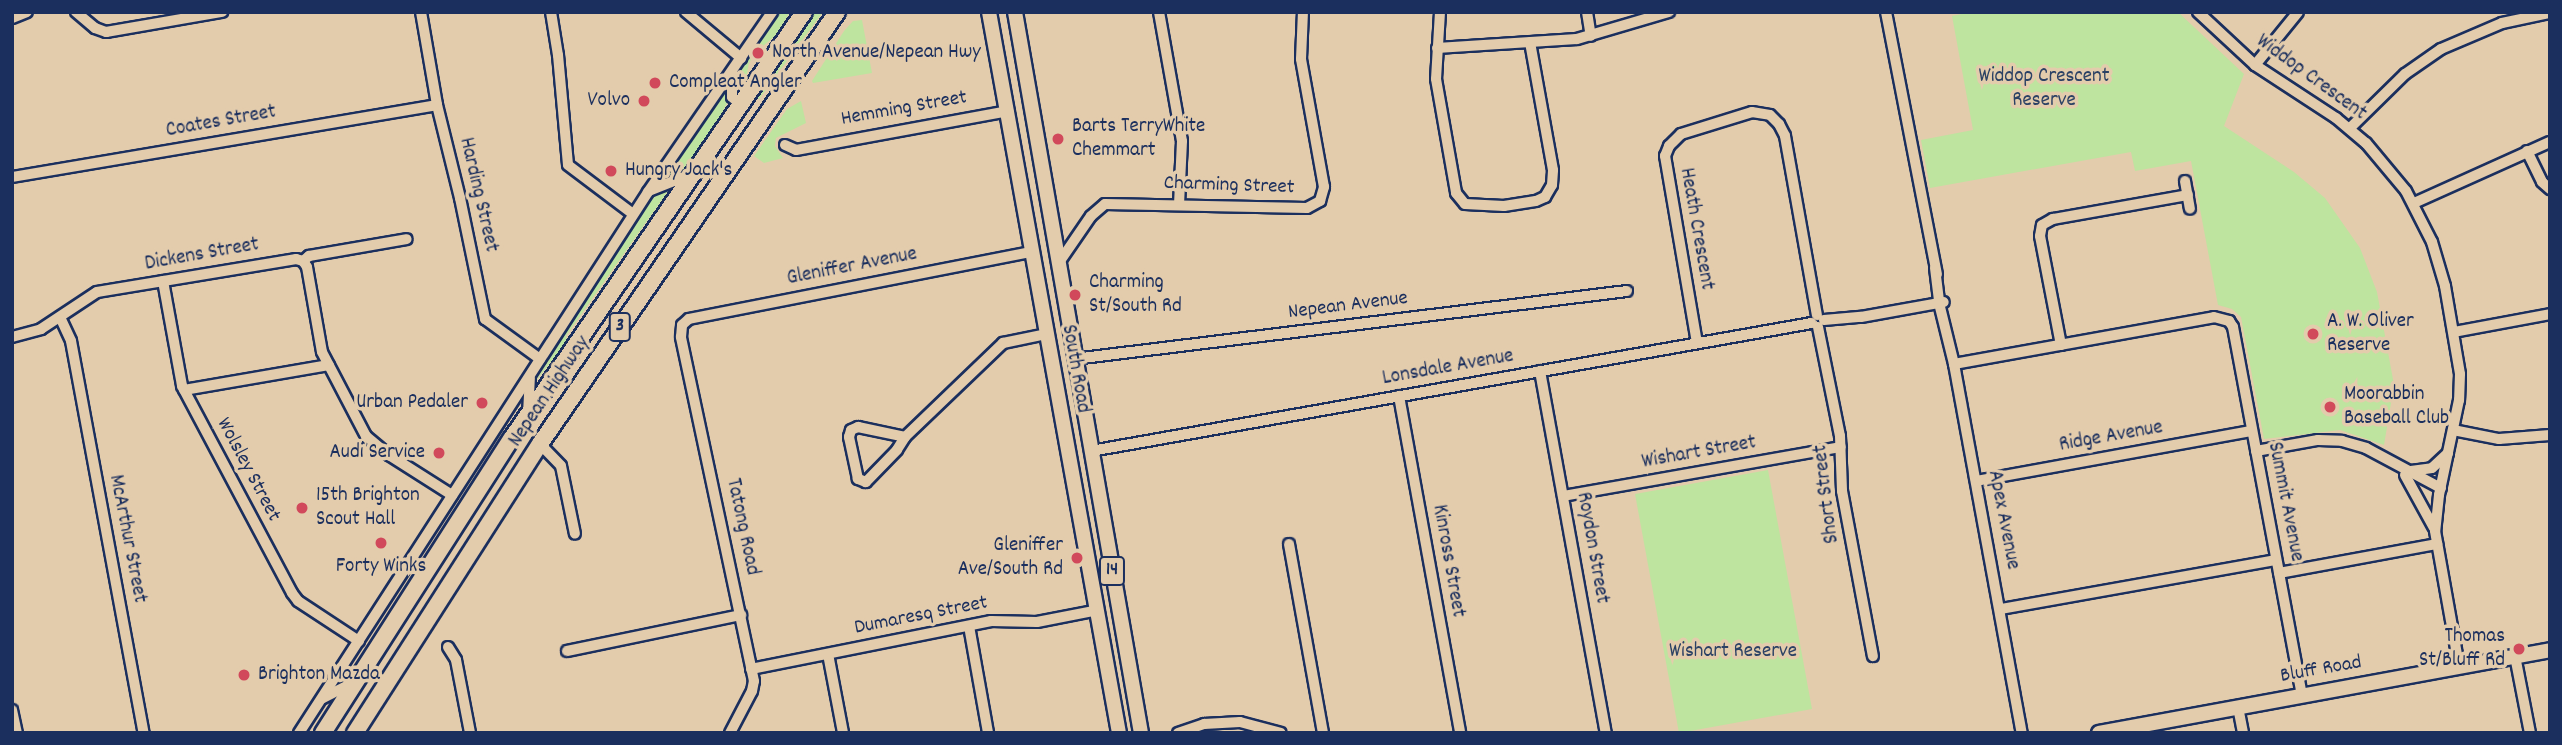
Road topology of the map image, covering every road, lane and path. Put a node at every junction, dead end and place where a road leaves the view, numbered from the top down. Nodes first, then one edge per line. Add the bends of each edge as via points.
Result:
1 (27, 12) edge
2 (76, 12) edge
3 (222, 12) edge
4 (421, 12) edge
5 (551, 12) edge
6 (686, 12) edge
7 (772, 12) edge
8 (804, 12) edge
9 (837, 12) edge
10 (989, 12) edge
11 (1015, 12) edge
12 (1159, 12) edge
13 (1303, 12) edge
14 (1440, 12) edge
15 (1587, 12) edge
16 (1669, 12) edge
17 (1886, 12) edge
18 (2198, 12) edge
19 (2298, 12) edge
20 (2550, 13) edge
21 (84, 17) edge
22 (12, 18) edge
23 (1591, 36) junction
24 (1530, 42) junction
25 (1437, 48) junction
26 (741, 58) junction
27 (2255, 65) junction
28 (733, 69) junction
29 (740, 104) junction
30 (437, 105) junction
31 (1032, 106) junction
32 (1007, 111) junction
33 (762, 120) junction
34 (2350, 128) junction
35 (2550, 142) edge
36 (785, 145) dead end
37 (2528, 151) junction
38 (694, 173) junction
39 (12, 177) edge
40 (2185, 181) dead end
41 (2550, 189) edge
42 (648, 192) junction
43 (2188, 195) junction
44 (2414, 204) junction
45 (1179, 205) junction
46 (2190, 209) dead end
47 (633, 214) junction
48 (407, 239) dead end
49 (1032, 251) junction
50 (303, 261) junction
51 (1058, 264) junction
52 (163, 281) junction
53 (1627, 291) dead end
54 (1941, 302) junction
55 (2550, 314) edge
56 (56, 319) junction
57 (1818, 321) junction
58 (682, 325) joint
59 (2454, 332) junction
60 (1047, 334) junction
61 (12, 337) edge
62 (1697, 343) junction
63 (2061, 345) junction
64 (540, 359) junction
65 (1074, 359) junction
66 (1954, 364) junction
67 (329, 365) junction
68 (1540, 371) junction
69 (530, 374) junction
70 (184, 390) junction
71 (1399, 396) junction
72 (528, 414) junction
73 (2454, 430) junction
74 (2252, 431) junction
75 (2550, 435) edge
76 (905, 437) junction
77 (540, 444) junction
78 (1841, 447) junction
79 (1091, 450) junction
80 (2256, 451) junction
81 (2448, 453) junction
82 (1069, 454) junction
83 (495, 465) junction
84 (2406, 473) junction
85 (464, 477) junction
86 (1976, 481) junction
87 (2440, 492) junction
88 (452, 495) junction
89 (1563, 496) junction
90 (2435, 531) junction
91 (575, 534) dead end
92 (1289, 544) dead end
93 (2437, 544) junction
94 (2277, 560) junction
95 (2279, 573) junction
96 (386, 598) junction
97 (1098, 610) junction
98 (2001, 610) junction
99 (741, 615) junction
100 (394, 622) junction
101 (969, 626) junction
102 (416, 637) junction
103 (359, 640) junction
104 (448, 648) dead end
105 (2550, 650) edge
106 (567, 651) dead end
107 (828, 654) junction
108 (1872, 656) dead end
109 (2515, 656) junction
110 (2459, 666) junction
111 (751, 669) junction
112 (356, 681) junction
113 (2302, 695) junction
114 (321, 700) junction
115 (2238, 707) junction
116 (12, 710) edge
117 (17, 733) edge
118 (144, 733) edge
119 (299, 733) edge
120 (323, 733) edge
121 (355, 733) edge
122 (470, 733) edge
123 (730, 733) edge
124 (843, 733) edge
125 (988, 733) edge
126 (1119, 733) edge
127 (1141, 733) edge
128 (1178, 733) edge
129 (1281, 733) edge
130 (1323, 733) edge
131 (1460, 733) edge
132 (1606, 733) edge
133 (2024, 733) edge
134 (2099, 733) edge
135 (2243, 733) edge
136 (2530, 733) edge

1 - 22 street
2 - 21 street
3 - 21 street via 111,32 100,30
4 - 30 street, Harding Street
5 - 47 street via 568,165
6 - 26 street
7 - 26 street
8 - 29 highway, Nepean Highway / 3
9 - 33 highway, Nepean Highway / 3
10 - 32 main road, South Road / 14
11 - 31 main road, South Road / 14
12 - 45 street via 1182,141
13 - 45 street, Charming Street via 1301,59 1324,187 1320,201 1307,208
14 - 25 street
15 - 23 street
16 - 23 street
17 - 54 street, Apex Avenue
18 - 27 street, Widdop Crescent
19 - 27 street
20 - 34 street via 2502,23 2441,49 2405,74
23 - 24 street
24 - 25 street
24 - 25 street via 1553,170 1550,190 1541,199 1511,206 1460,201 1436,79
26 - 28 street
27 - 34 street, Widdop Crescent
28 - 29 street via 732,95
28 - 42 street
29 - 33 highway
29 - 38 highway, Nepean Highway / 3
30 - 39 street, Coates Street
30 - 64 street, Harding Street via 485,319
31 - 32 main road, Hemming Street
31 - 51 main road, South Road / 14
32 - 36 street, Hemming Street via 796,150
32 - 49 main road, South Road / 14
33 - 77 highway, Nepean Highway / 3
34 - 44 street, Widdop Crescent via 2377,154
35 - 37 street
37 - 41 street
37 - 44 street
38 - 42 street
38 - 72 highway, Nepean Highway / 3
40 - 43 street
42 - 47 street
43 - 46 street
43 - 63 street via 2044,223 2040,236
44 - 59 street, Widdop Crescent via 2437,256
45 - 51 street, Charming Street via 1102,205
47 - 64 street
48 - 50 street, Dickens Street
49 - 58 street, Gleniffer Avenue via 689,319
49 - 60 main road, South Road / 14
50 - 52 street, Dickens Street
50 - 67 street via 321,348
51 - 65 main road, South Road / 14
52 - 56 street, Dickens Street via 97,292
52 - 70 street, Wolsley Street
53 - 65 street, Nepean Avenue
54 - 57 street, Lonsdale Avenue
54 - 66 street, Apex Avenue
55 - 59 street
56 - 61 street, Dickens Street via 33,333
56 - 118 street, McArthur Street via 71,353
57 - 62 street, Lonsdale Avenue
57 - 62 street, Heath Crescent via 1785,136 1770,115 1752,112 1681,134 1665,156
57 - 78 street, Short Street
58 - 99 street, Tatong Road
59 - 73 street, Widdop Crescent via 2460,390
60 - 76 street via 1003,344
60 - 82 main road, South Road / 14
62 - 68 street, Lonsdale Avenue
63 - 66 street
63 - 74 street, Summit Avenue via 2225,318 2233,327
64 - 69 street
65 - 79 main road, South Road / 14
66 - 86 street, Apex Avenue
67 - 70 street
67 - 88 street via 369,441
68 - 71 street, Lonsdale Avenue
68 - 89 street, Roydon Street
69 - 72 street
69 - 85 street
70 - 103 street, Wolsley Street via 292,593
71 - 79 street, Lonsdale Avenue
71 - 131 street, Kinross Street
72 - 83 highway, Nepean Highway / 3
73 - 75 street via 2499,439
73 - 81 street, Widdop Crescent
74 - 80 street, Summit Avenue
74 - 86 street, Ridge Avenue
76 - 76 street via 871,479 860,481 851,430 858,427
77 - 91 street via 561,466
77 - 102 highway, Nepean Highway / 3
78 - 89 street, Wishart Street
78 - 108 street, Short Street via 1842,491
79 - 82 main road
79 - 127 main road, South Road / 14
80 - 84 street via 2329,440 2356,444
80 - 94 street, Summit Avenue
81 - 84 street via 2432,468
81 - 87 street, Widdop Crescent
82 - 97 main road, South Road / 14
83 - 85 street
83 - 100 highway, Nepean Highway / 3
84 - 87 street
84 - 90 street
85 - 88 street
86 - 98 street, Apex Avenue
87 - 90 street, Widdop Crescent
88 - 96 street
89 - 132 street, Roydon Street
90 - 93 street, Widdop Crescent
92 - 130 street
93 - 95 street
93 - 110 street, Widdop Crescent
94 - 95 street, Summit Avenue
94 - 98 street
95 - 113 street, Summit Avenue
96 - 100 street
96 - 103 street
97 - 101 street, Dumaresq Street via 1037,622 1000,620
97 - 126 main road, South Road / 14
98 - 133 street, Apex Avenue
99 - 106 street
99 - 111 street, Tatong Road
100 - 102 highway
100 - 112 highway, Nepean Highway / 3
101 - 107 street, Dumaresq Street
101 - 125 street
102 - 121 highway, Nepean Highway / 3
103 - 114 street
104 - 122 street via 456,660
105 - 109 main road, Bluff Road
107 - 111 street, Dumaresq Street
107 - 124 street
109 - 110 main road, Bluff Road
109 - 136 street
110 - 113 main road, Bluff Road
111 - 123 street, Tatong Road via 753,688
112 - 114 street, Nepean Highway
112 - 120 highway, Nepean Highway / 3
113 - 115 main road, Bluff Road
114 - 119 street
115 - 134 main road, Bluff Road
115 - 135 street
116 - 117 street
128 - 129 street via 1204,724 1240,722

